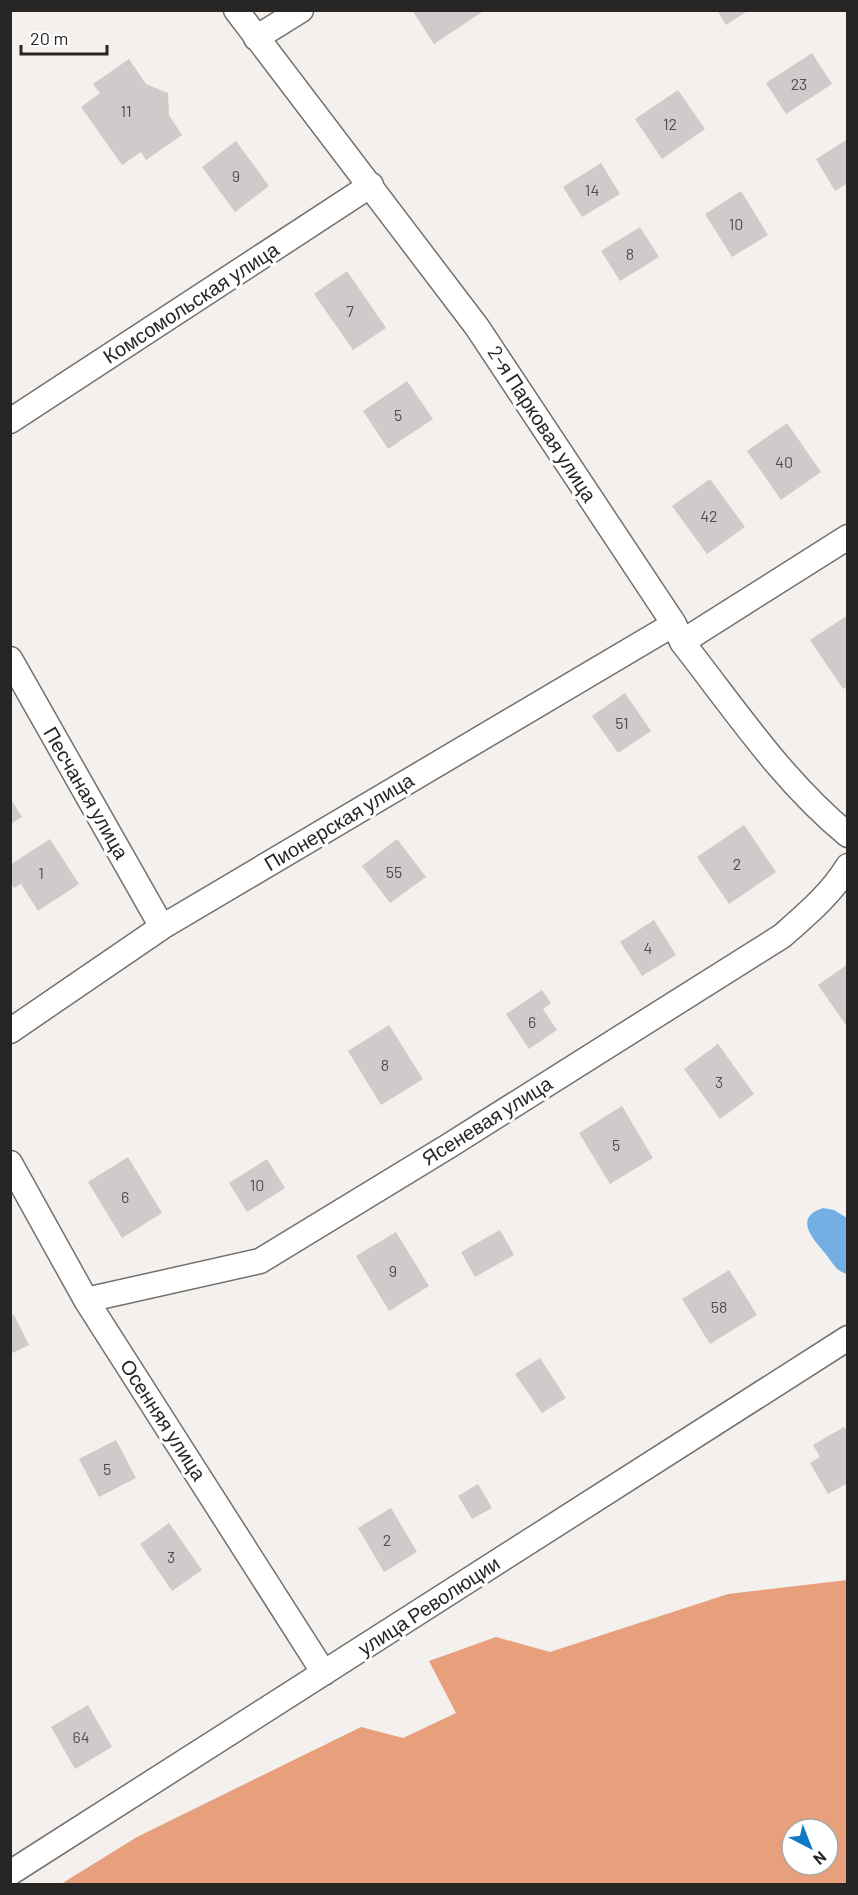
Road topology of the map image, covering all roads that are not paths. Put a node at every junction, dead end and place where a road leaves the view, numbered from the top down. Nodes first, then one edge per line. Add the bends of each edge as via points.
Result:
1 (236, 10) edge
2 (301, 10) edge
3 (256, 38) junction
4 (370, 185) junction
5 (10, 421) edge
6 (848, 537) edge
7 (678, 633) junction
8 (10, 659) edge
9 (848, 835) edge
10 (848, 866) edge
11 (162, 927) junction
12 (10, 1030) edge
13 (10, 1163) edge
14 (86, 1300) junction
15 (848, 1338) edge
16 (324, 1673) junction
17 (10, 1873) edge

1 - 3 street, 2-я Парковая улица
2 - 3 street
3 - 4 street, 2-я Парковая улица
4 - 5 street, Комсомольская улица
4 - 7 street, 2-я Парковая улица via 477,327
6 - 7 street, Пионерская улица
7 - 9 street, 2-я Парковая улица via 797,788
7 - 11 street, Пионерская улица
8 - 11 street, Песчаная улица
10 - 14 street, Ясеневая улица via 816,906 782,936 260,1261
11 - 12 street, Пионерская улица
13 - 14 street, Осенняя улица
14 - 16 street, Осенняя улица
15 - 16 street, улица Революции
16 - 17 street, улица Революции

